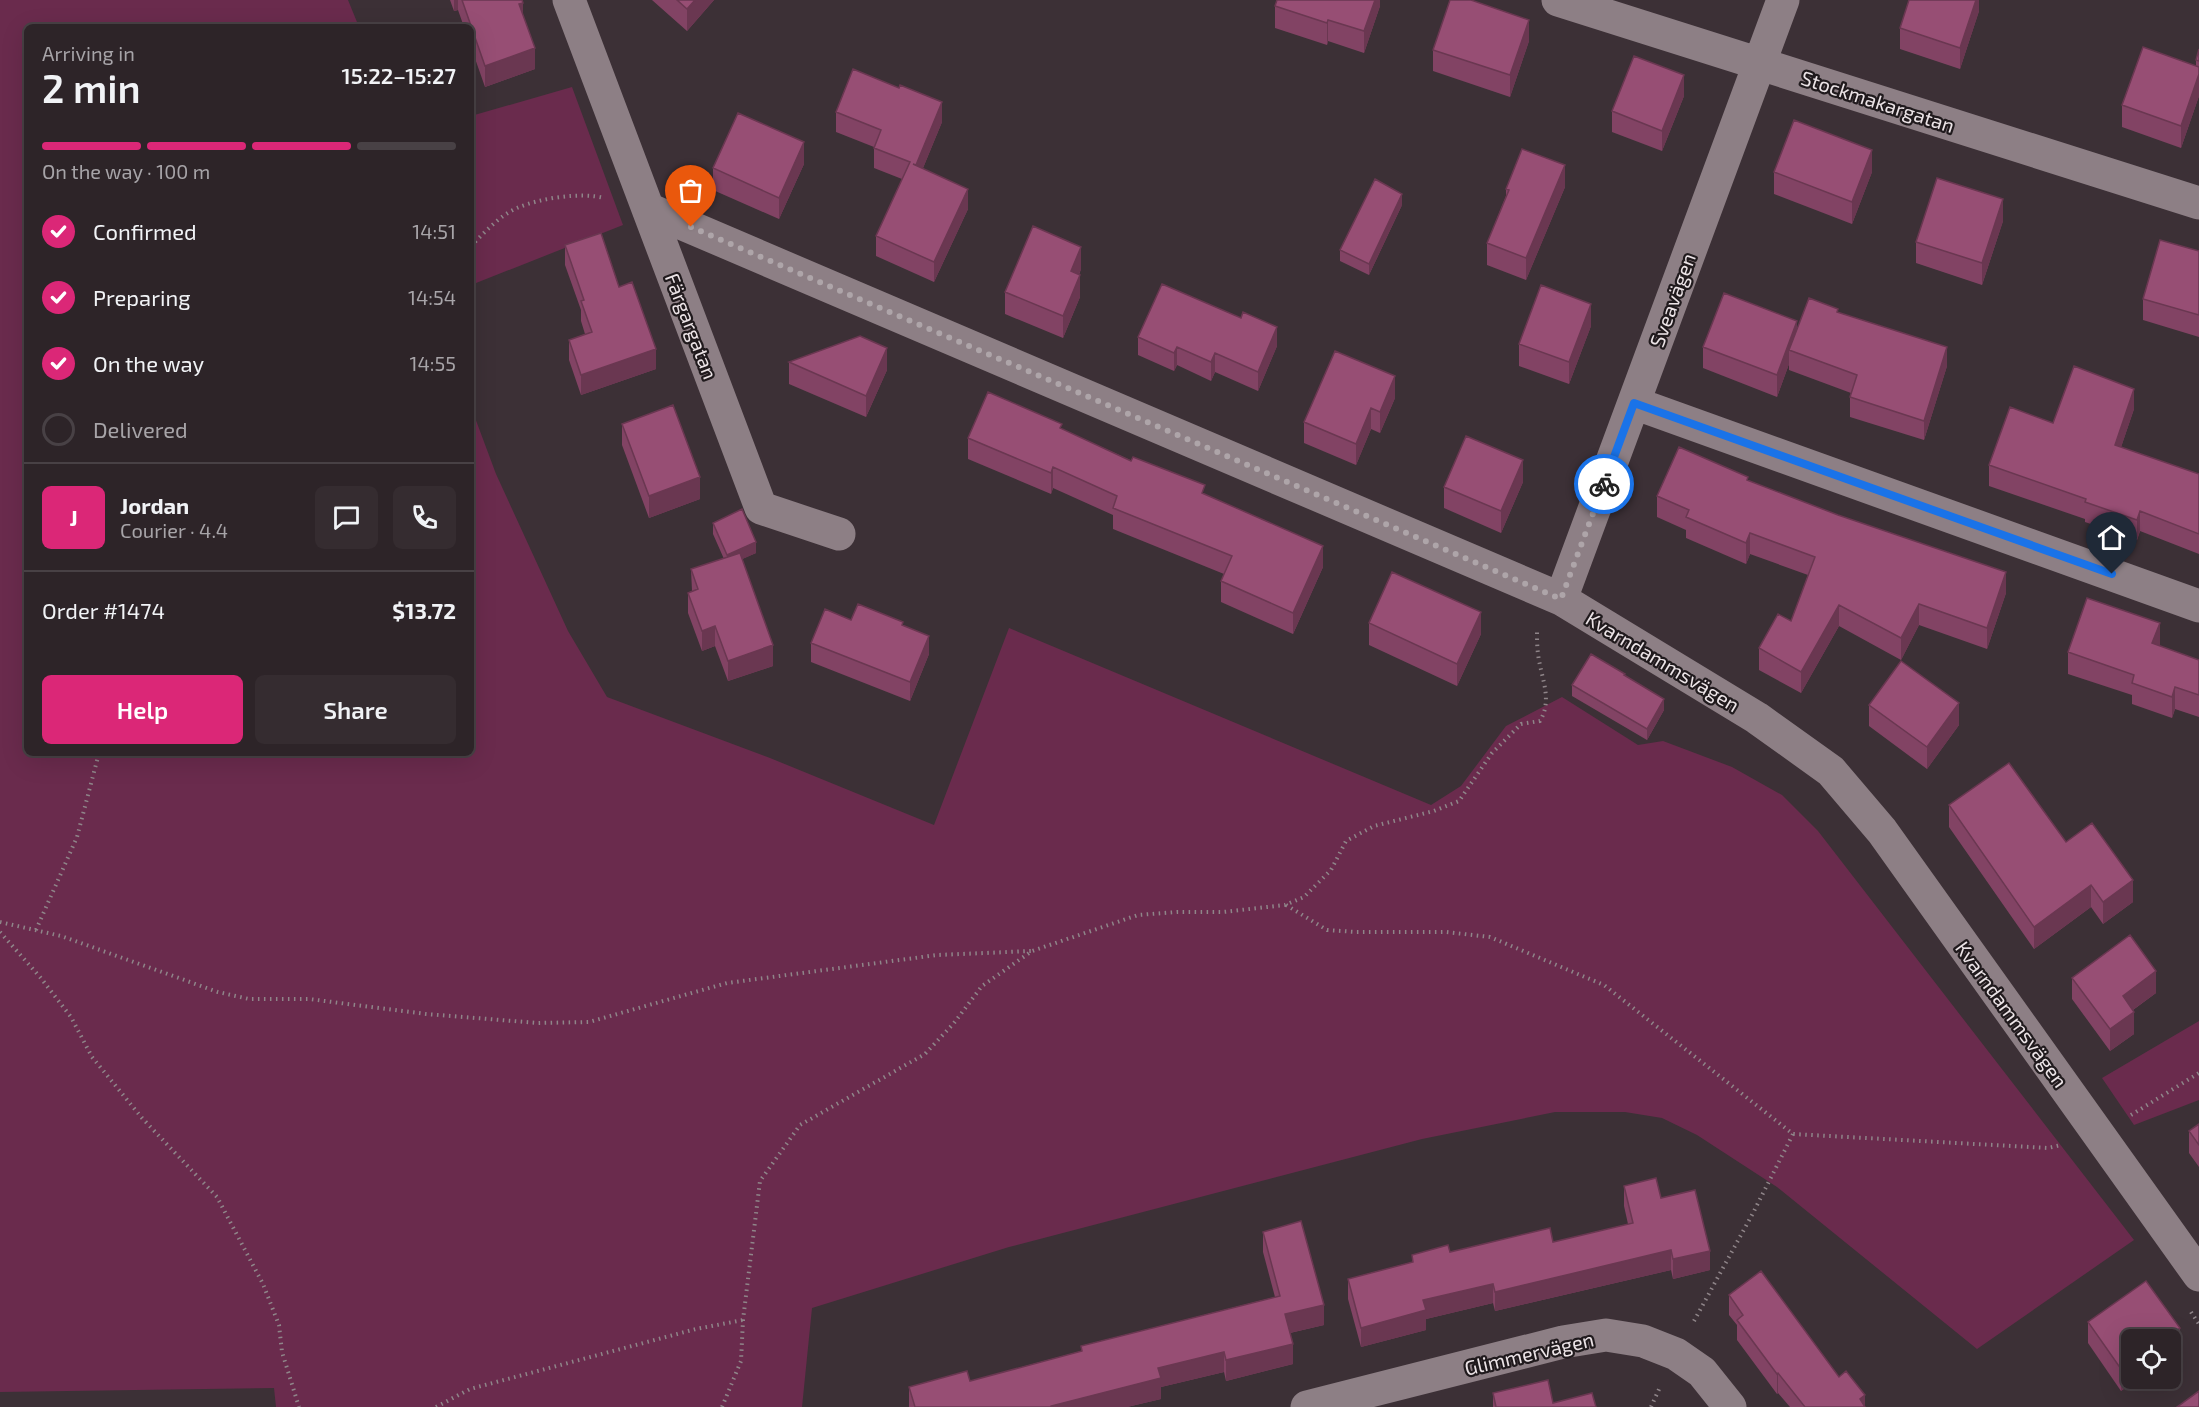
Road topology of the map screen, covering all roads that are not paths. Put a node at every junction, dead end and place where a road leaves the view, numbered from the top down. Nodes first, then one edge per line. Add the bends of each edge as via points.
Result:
1 (569, 0) edge
2 (1558, 0) edge
3 (1783, 0) edge
4 (1759, 63) junction
5 (2199, 203) edge
6 (648, 209) junction
7 (1634, 403) junction
8 (839, 534) dead end
9 (1561, 599) junction
10 (2199, 606) edge
11 (2199, 1275) edge
12 (1307, 1407) edge
13 (1730, 1407) edge

1 - 6 street, Färgargatan
2 - 4 street, Stockmakargatan
3 - 4 street, Sveavägen
4 - 5 street, Stockmakargatan
4 - 7 street, Sveavägen
6 - 8 street, Färgargatan via 761,508
6 - 9 street, Kvarndammsvägen
7 - 9 street, Sveavägen
7 - 10 street
9 - 11 street, Kvarndammsvägen via 1757,718 1831,771 1882,831
12 - 13 street, Glimmervägen via 1563,1342 1605,1335 1643,1341 1676,1354 1702,1372

